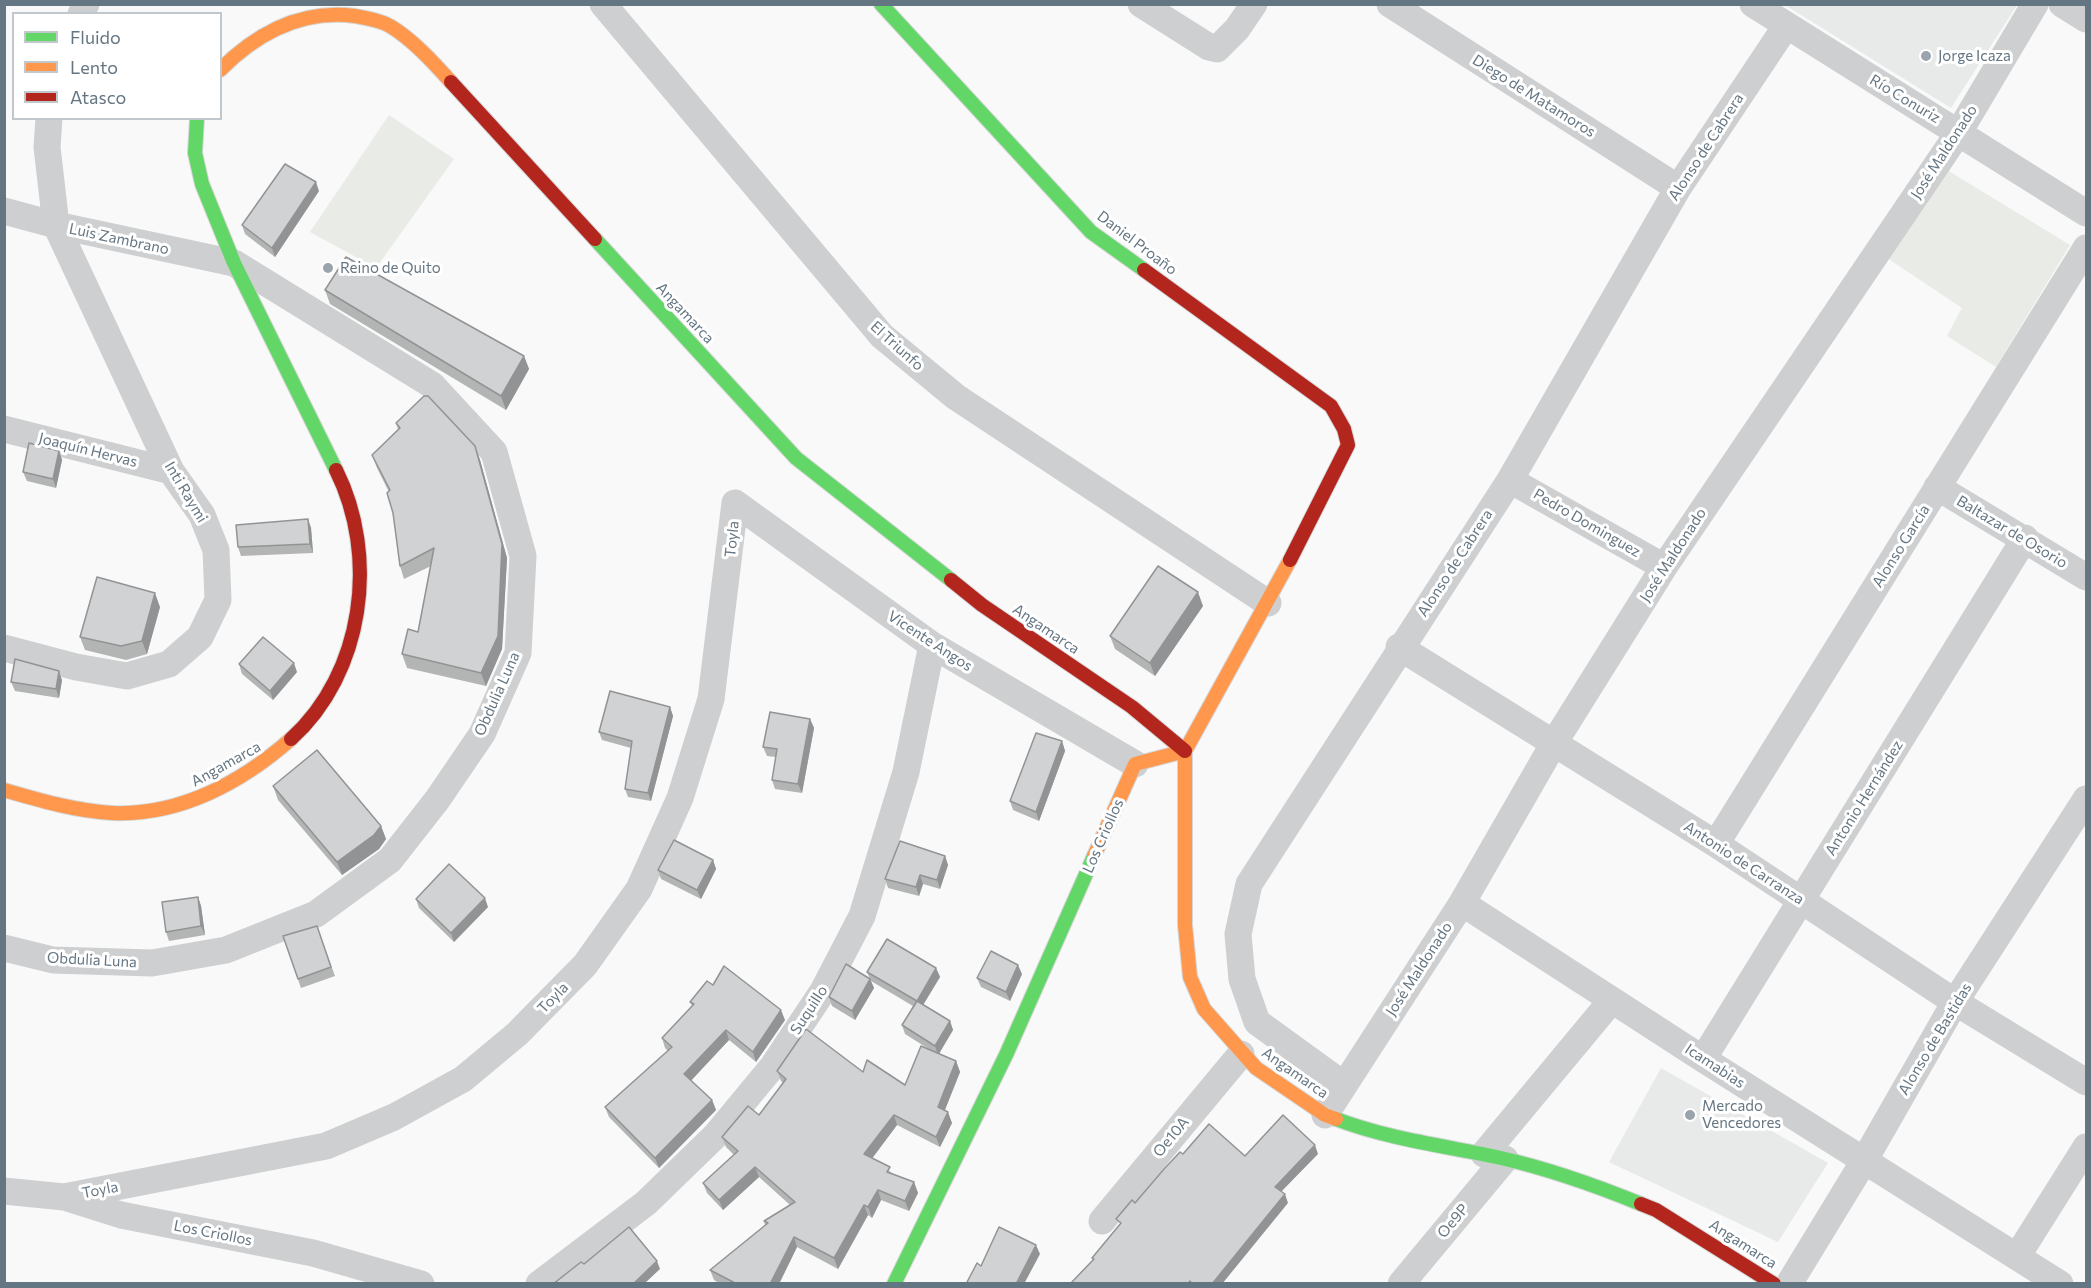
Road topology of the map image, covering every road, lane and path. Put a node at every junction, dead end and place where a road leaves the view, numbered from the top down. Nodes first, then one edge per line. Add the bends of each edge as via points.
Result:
1 (603, 4) edge
2 (1141, 4) edge
3 (1254, 4) edge
4 (1390, 4) edge
5 (1753, 4) edge
6 (2035, 4) edge
7 (2062, 4) edge
8 (884, 6) edge
9 (2086, 19) edge
10 (1786, 26) junction
11 (222, 68) edge
12 (50, 120) edge
13 (197, 120) edge
14 (1959, 132) junction
15 (1678, 188) junction
16 (4, 211) edge
17 (2086, 213) edge
18 (56, 225) junction
19 (2086, 248) edge
20 (234, 263) junction
21 (4, 429) edge
22 (171, 471) junction
23 (1510, 480) junction
24 (1937, 487) junction
25 (735, 502) joint
26 (2025, 538) junction
27 (1664, 567) junction
28 (2086, 577) edge
29 (1268, 603) junction
30 (932, 645) junction
31 (1399, 647) junction
32 (4, 648) edge
33 (1554, 743) junction
34 (1185, 751) junction
35 (1135, 764) junction
36 (4, 790) edge
37 (2086, 799) edge
38 (1716, 844) junction
39 (1801, 901) junction
40 (1462, 903) junction
41 (4, 948) edge
42 (1612, 1000) junction
43 (1955, 1002) junction
44 (1241, 1054) junction
45 (1703, 1059) junction
46 (2086, 1082) edge
47 (1344, 1085) junction
48 (1325, 1115) junction
49 (2086, 1146) edge
50 (1495, 1156) junction
51 (1864, 1161) junction
52 (4, 1191) edge
53 (64, 1197) junction
54 (1102, 1221) dead end
55 (2018, 1255) junction
56 (421, 1284) edge
57 (539, 1284) edge
58 (894, 1284) edge
59 (1401, 1284) edge
60 (1774, 1284) edge
61 (1789, 1284) edge
62 (2060, 1284) edge

1 - 29 street, El Triunfo via 882,336 956,397
2 - 3 street via 1217,49
4 - 15 street, Diego de Matamoros
5 - 10 street, Río Conuriz
6 - 14 street, José Maldonado
7 - 9 street
8 - 29 street, Daniel Proaño via 1091,232 1331,406 1348,445
10 - 14 street, Río Conuriz
10 - 15 street, Alonso de Cabrera
11 - 34 street, Angamarca via 262,29 310,9 350,8 390,26 447,78 796,458 982,605 1132,707
12 - 18 street, Inti Raymi via 47,147
13 - 20 street, Angamarca via 197,166
14 - 17 street, Río Conuriz
14 - 27 street, José Maldonado
15 - 23 street, Alonso de Cabrera
16 - 18 street, Luis Zambrano
18 - 20 street, Luis Zambrano
18 - 22 street, Inti Raymi
19 - 24 street, Alonso García
20 - 36 street, Angamarca via 347,491 361,559 359,602 350,646 330,691 303,729 264,765 203,798 163,809 127,813 78,809
20 - 41 street, Obdulia Luna via 432,385 494,452 523,556 518,653 482,734 437,800 390,860 316,914 226,950 152,963 53,960
21 - 22 street, Joaquín Hervas
22 - 32 street, Inti Raymi via 202,515 216,550 218,600 200,638 169,664 127,676
23 - 27 street, Pedro Dominguez
23 - 31 street, Alonso de Cabrera
24 - 26 street, Baltazar de Osorio
24 - 38 street, Alonso García
25 - 30 street, Vicente Angos
25 - 53 street, Toyla via 711,699 680,798 639,889 585,965 517,1034 463,1079 394,1117 326,1146
26 - 28 street, Baltazar de Osorio
26 - 39 street, Antonio Hernández
27 - 33 street, José Maldonado
29 - 34 street
30 - 35 street, Vicente Angos
30 - 57 street, Suquillo via 906,772 862,916 823,991 773,1066 716,1136 646,1203
31 - 33 street, Antonio de Carranza
31 - 47 street, Alonso de Cabrera via 1249,884 1238,934 1242,979 1257,1022
33 - 38 street, Antonio de Carranza
33 - 40 street, José Maldonado
34 - 35 street
34 - 44 street, Angamarca via 1185,925 1190,977 1204,1009
35 - 58 street, Los Criollos via 1006,1054
37 - 43 street, Alonso de Bastidas
38 - 39 street, Antonio de Carranza
39 - 43 street, Antonio de Carranza
39 - 45 street, Antonio Hernández
40 - 42 street, Icamabias
40 - 47 street, José Maldonado
42 - 45 street, Icamabias
42 - 50 street, Oe9P
43 - 46 street, Antonio de Carranza
43 - 51 street, Alonso de Bastidas
44 - 48 street, Angamarca via 1293,1096
44 - 54 street, Oe10A
45 - 51 street, Icamabias
47 - 48 street, José Maldonado
48 - 50 street, Angamarca via 1359,1128
49 - 55 street
50 - 59 street, Oe9P
50 - 60 street, Angamarca via 1605,1189 1656,1210
51 - 55 street, Icamabias
51 - 61 street, Alonso de Bastidas
52 - 53 street, Los Criollos
53 - 56 street, Los Criollos via 121,1215 313,1253
55 - 62 street, Icamabias

